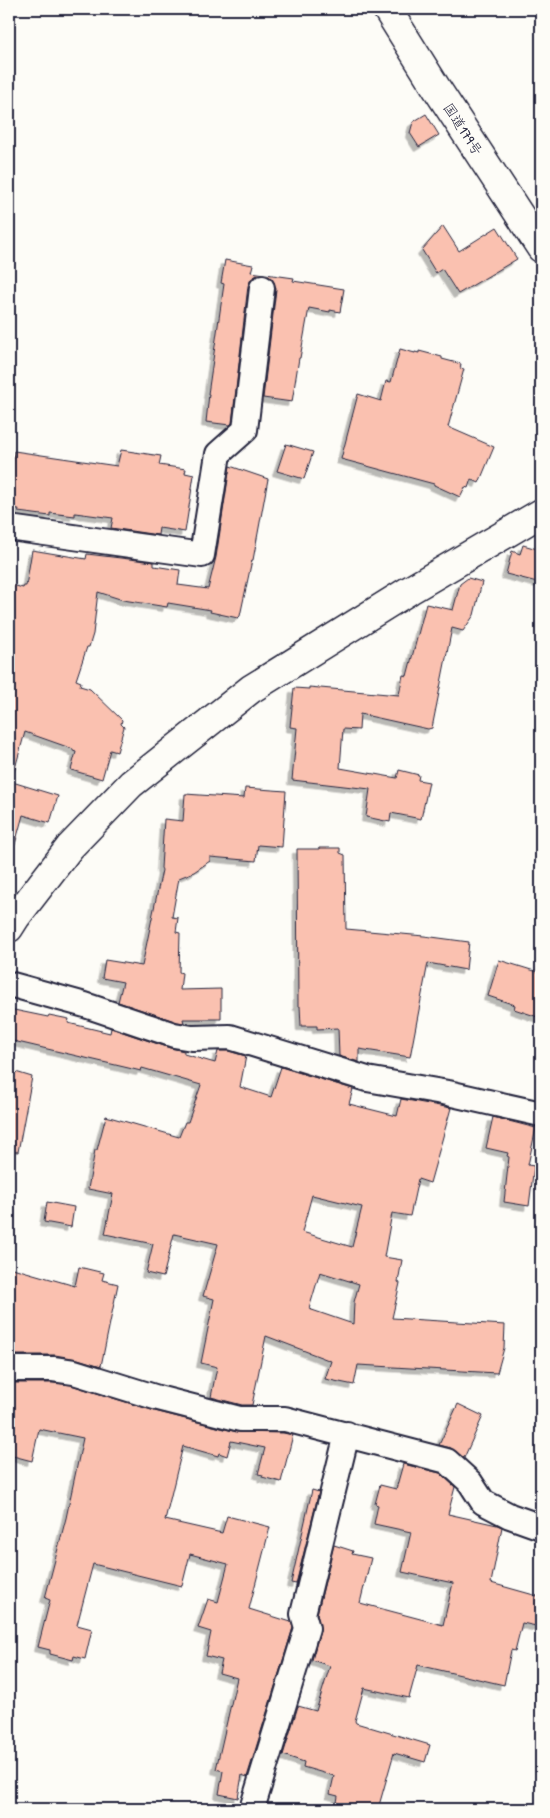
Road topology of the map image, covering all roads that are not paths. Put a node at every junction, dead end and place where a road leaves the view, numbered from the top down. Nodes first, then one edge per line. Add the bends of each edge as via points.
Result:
1 (388, 9) edge
2 (541, 248) edge
3 (262, 288) dead end
4 (541, 513) edge
5 (9, 528) edge
6 (9, 928) edge
7 (9, 984) edge
8 (541, 1114) edge
9 (9, 1369) edge
10 (347, 1434) junction
11 (541, 1527) edge
12 (252, 1809) edge

1 - 2 main road, 国道179号
3 - 5 street via 245,430 218,454 202,555
4 - 6 main road via 251,689 131,784 70,847
7 - 8 street via 174,1035 230,1037 367,1079
9 - 10 street via 74,1372 240,1419 285,1419
10 - 11 street via 447,1461 470,1482 483,1502
10 - 12 street via 303,1614 307,1628

